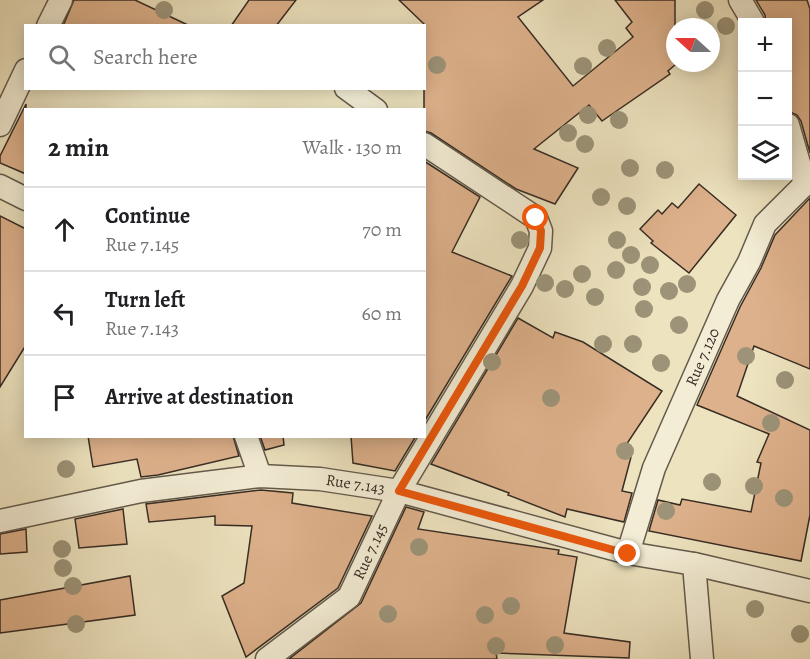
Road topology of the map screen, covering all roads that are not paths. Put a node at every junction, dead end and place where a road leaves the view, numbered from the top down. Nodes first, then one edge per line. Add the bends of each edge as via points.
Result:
1 (61, 0) edge
2 (740, 0) edge
3 (751, 18) edge
4 (49, 24) edge
5 (24, 74) edge
6 (349, 90) edge
7 (373, 108) edge
8 (0, 125) edge
9 (788, 126) edge
10 (426, 145) edge
11 (807, 182) edge
12 (0, 186) edge
13 (24, 198) edge
14 (247, 438) edge
15 (260, 476) junction
16 (399, 491) junction
17 (0, 521) edge
18 (628, 554) junction
19 (694, 564) junction
20 (810, 591) edge
21 (267, 659) edge
22 (702, 659) edge

1 - 4 street
2 - 3 street
5 - 8 street
6 - 7 street
9 - 11 street
10 - 16 street, Rue 7.145 via 536,218 541,231 540,248 522,286
11 - 18 street, Rue 7.120 via 765,224 728,300 654,468
12 - 13 street
14 - 15 street
15 - 16 street, Rue 7.143 via 320,479
15 - 17 street, Rue 7.143 via 141,491
16 - 18 street, Rue 7.143
16 - 21 street, Rue 7.145 via 349,597
18 - 19 street, Rue 7.143
19 - 20 street, Rue 7.143
19 - 22 street

